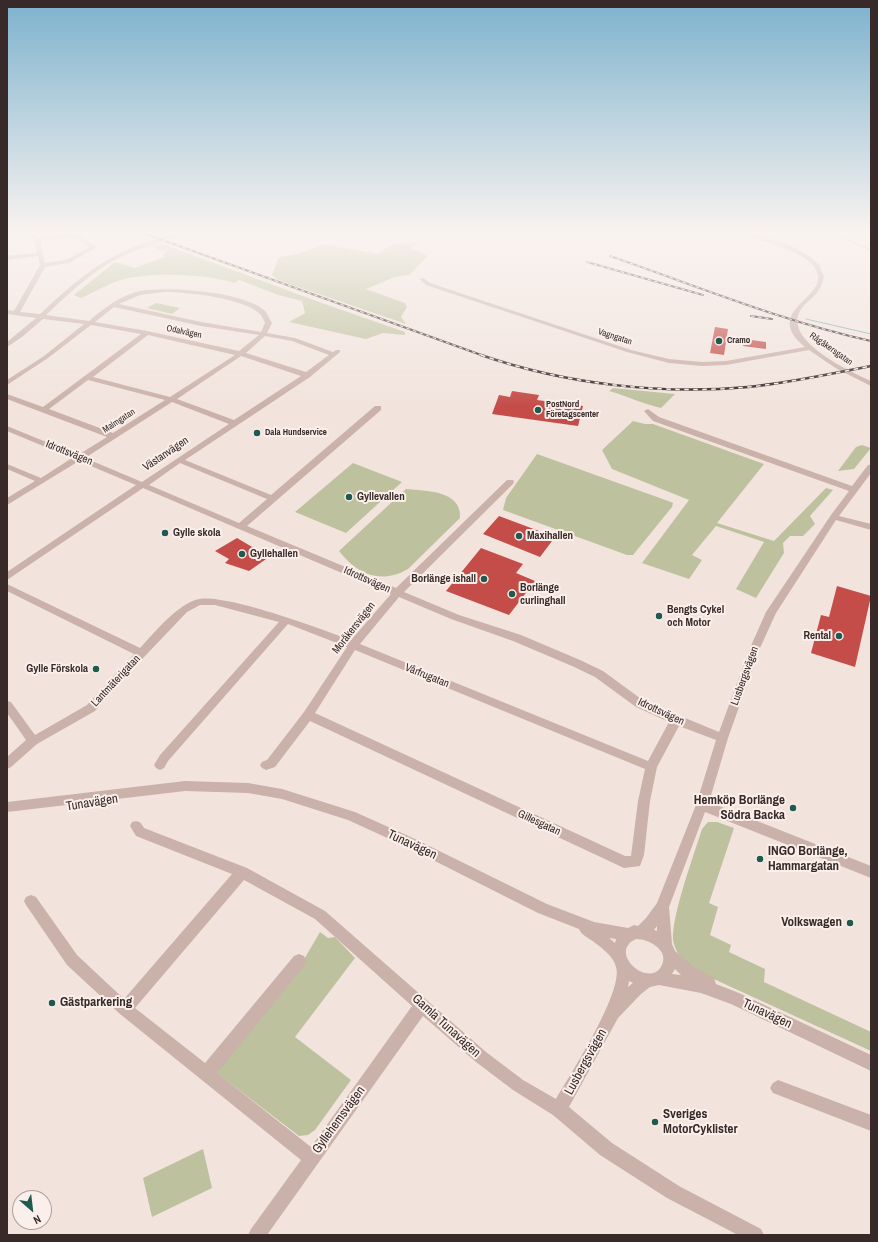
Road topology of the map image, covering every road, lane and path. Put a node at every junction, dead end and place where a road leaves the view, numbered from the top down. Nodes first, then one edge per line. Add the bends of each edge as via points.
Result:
1 (28, 291) edge
2 (69, 291) edge
3 (157, 291) edge
4 (189, 291) edge
5 (449, 291) edge
6 (814, 291) edge
7 (113, 305) junction
8 (7, 312) edge
9 (16, 313) junction
10 (42, 316) junction
11 (91, 323) junction
12 (147, 333) junction
13 (263, 334) junction
14 (7, 345) edge
15 (810, 348) junction
16 (240, 354) junction
17 (308, 376) junction
18 (88, 378) junction
19 (7, 384) edge
20 (871, 384) edge
21 (7, 396) edge
22 (173, 400) junction
23 (378, 408) dead end
24 (43, 410) junction
25 (648, 411) dead end
26 (234, 423) junction
27 (7, 428) edge
28 (113, 436) junction
29 (80, 458) junction
30 (179, 460) junction
31 (7, 466) edge
32 (871, 467) edge
33 (42, 481) junction
34 (510, 482) dead end
35 (142, 484) junction
36 (854, 490) junction
37 (273, 498) junction
38 (7, 502) edge
39 (834, 517) junction
40 (241, 526) junction
41 (871, 527) edge
42 (7, 577) edge
43 (7, 588) edge
44 (398, 593) junction
45 (198, 602) joint
46 (286, 620) junction
47 (353, 645) junction
48 (141, 653) junction
49 (7, 705) edge
50 (308, 715) junction
51 (676, 720) junction
52 (722, 738) junction
53 (33, 741) junction
54 (7, 764) edge
55 (160, 765) dead end
56 (266, 765) dead end
57 (651, 767) junction
58 (248, 788) junction
59 (702, 805) junction
60 (7, 807) edge
61 (7, 813) edge
62 (136, 826) dead end
63 (242, 872) junction
64 (871, 872) edge
65 (31, 901) dead end
66 (662, 907) junction
67 (570, 918) junction
68 (634, 933) junction
69 (667, 950) junction
70 (299, 961) dead end
71 (621, 962) junction
72 (653, 980) junction
73 (422, 1005) junction
74 (125, 1009) junction
75 (612, 1015) junction
76 (871, 1058) edge
77 (871, 1063) edge
78 (206, 1074) junction
79 (778, 1088) dead end
80 (560, 1109) junction
81 (871, 1123) edge
82 (312, 1158) junction
83 (256, 1235) edge
84 (755, 1235) edge

1 - 9 street
2 - 10 street
3 - 7 street via 135,294
4 - 13 street via 220,295 250,304 261,311 267,319 267,327
5 - 15 street, Vagngatan via 599,342 670,361 726,363
6 - 15 street, Rågåkersgatan via 795,312 794,321 799,338
7 - 11 street
7 - 13 street
8 - 9 street, Odalvägen
9 - 10 street, Odalvägen
10 - 11 street, Odalvägen
10 - 14 street
11 - 12 street, Odalvägen
11 - 19 street
12 - 16 street, Odalvägen
12 - 18 street
13 - 16 street, Malmgatan
13 - 17 street, Västanvägen via 302,341 336,352
15 - 20 street, Rågåkersgatan
16 - 17 street, Odalvägen
16 - 22 street, Malmgatan
17 - 26 street, Västanvägen
18 - 22 street
18 - 24 street
21 - 24 street
22 - 26 street
22 - 28 street, Malmgatan
23 - 37 street
24 - 28 street
25 - 36 street via 656,419
26 - 30 street, Västanvägen
27 - 29 street, Idrottsvägen
28 - 29 street, Malmgatan
29 - 33 street, Malmgatan
29 - 35 street, Idrottsvägen
30 - 35 street, Västanvägen
30 - 37 street
31 - 33 street
32 - 36 street, Lusbergsvägen
33 - 38 street, Malmgatan
34 - 44 street, Moråkersvägen
35 - 40 street, Idrottsvägen
35 - 42 street, Västanvägen
36 - 39 street, Lusbergsvägen
37 - 40 street
39 - 41 street
39 - 52 street, Lusbergsvägen via 771,612
40 - 44 street, Idrottsvägen
43 - 48 street
44 - 47 street, Moråkersvägen
44 - 51 street, Idrottsvägen via 576,663 599,674 640,704
45 - 46 street, Vårfrugatan via 215,602
45 - 48 street, Lantmäterigatan via 184,610
46 - 47 street, Vårfrugatan
46 - 55 street
47 - 50 street, Moråkersvägen
47 - 57 street, Vårfrugatan
48 - 53 street, Lantmäterigatan via 91,708
49 - 53 street
50 - 56 street, Moråkersvägen via 271,764
50 - 57 street, Gillesgatan via 624,862 635,862 638,855
51 - 52 street, Idrottsvägen
51 - 57 street, Gillesgatan
52 - 59 street, Lusbergsvägen
53 - 54 street, Lantmäterigatan
58 - 60 street, Tunavägen via 185,786
58 - 61 street, Tunavägen via 186,789
58 - 67 street, Tunavägen via 282,794 351,816 543,909
59 - 64 street
59 - 66 street, Lusbergsvägen
62 - 63 street, Gamla Tunavägen via 140,832
63 - 73 street, Gamla Tunavägen via 320,915
63 - 74 street
65 - 74 street via 72,960
66 - 68 street, Lusbergsvägen via 651,923
66 - 69 street, Lusbergsvägen
67 - 68 street, Tunavägen via 594,928
67 - 71 street, Tunavägen via 600,938
68 - 69 street via 653,935
68 - 71 street via 620,944
69 - 72 street via 668,969
69 - 76 street, Tunavägen via 687,971 703,981
70 - 78 street
71 - 72 street via 630,974 638,979
71 - 75 street, Lusbergsvägen via 622,989
72 - 75 street, Lusbergsvägen via 636,989
72 - 77 street, Tunavägen via 702,986 734,998
73 - 80 street, Gamla Tunavägen via 481,1057 518,1085
73 - 82 street, Gyllehemsvägen
74 - 78 street
75 - 80 street, Lusbergsvägen
78 - 82 street
79 - 81 street
80 - 84 street, Gamla Tunavägen via 606,1149 672,1192
82 - 83 street, Gyllehemsvägen

